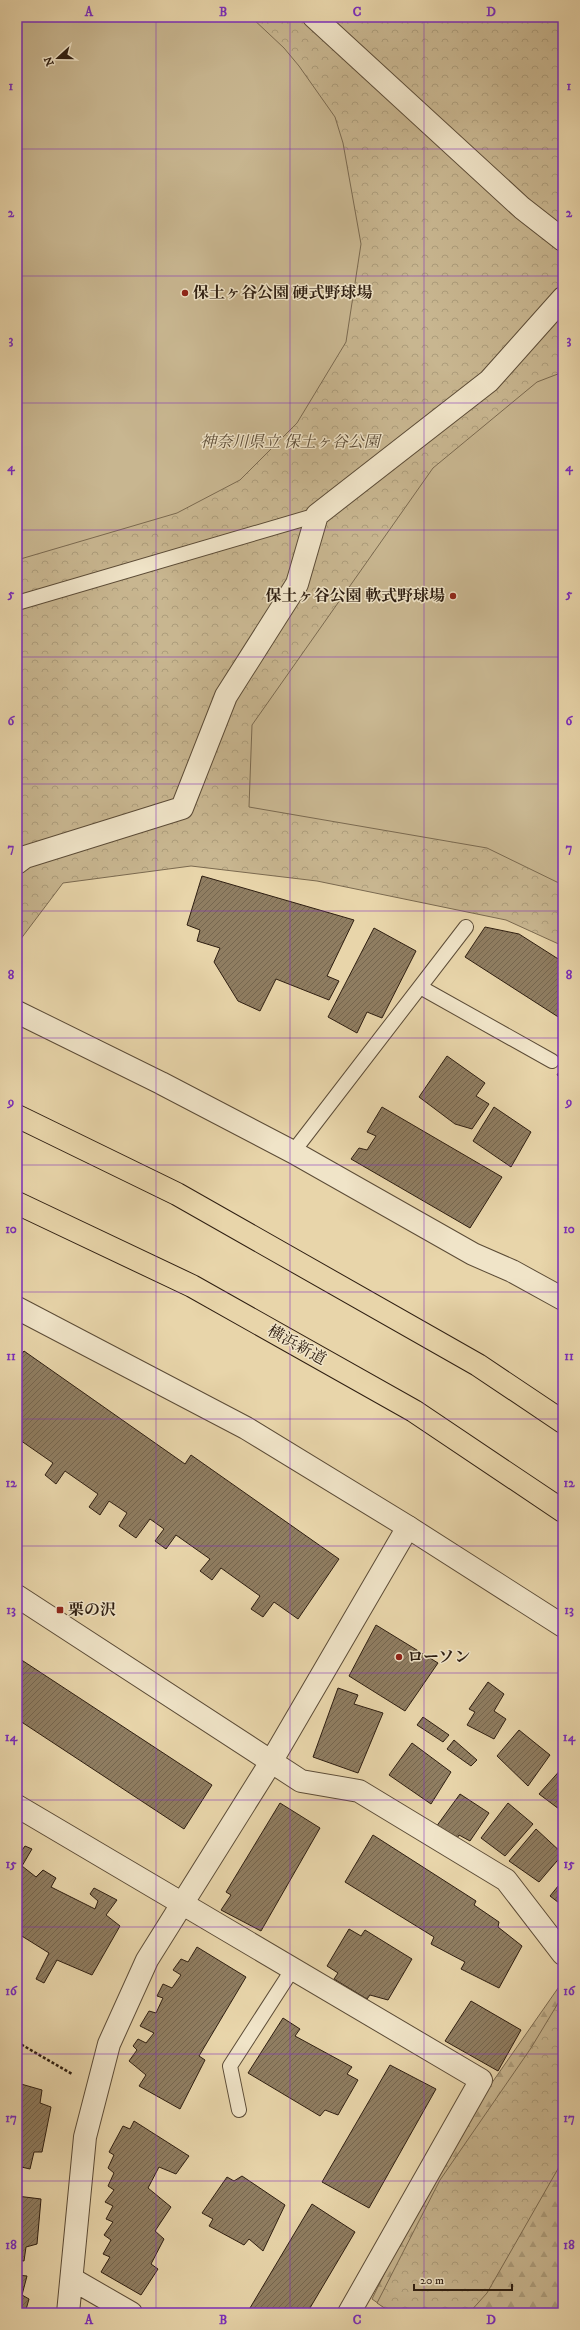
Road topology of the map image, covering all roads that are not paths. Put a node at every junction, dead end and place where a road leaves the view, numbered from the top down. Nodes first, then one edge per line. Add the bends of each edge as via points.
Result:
1 (314, 17) edge
2 (563, 240) edge
3 (563, 298) edge
4 (317, 515) junction
5 (17, 604) edge
6 (17, 863) edge
7 (466, 927) dead end
8 (420, 987) junction
9 (17, 1012) edge
10 (552, 1061) dead end
11 (17, 1116) edge
12 (293, 1152) junction
13 (17, 1203) edge
14 (563, 1299) edge
15 (17, 1308) edge
16 (563, 1422) edge
17 (563, 1511) edge
18 (408, 1527) junction
19 (17, 1596) edge
20 (563, 1626) edge
21 (271, 1762) junction
22 (17, 1806) edge
23 (181, 1905) junction
24 (563, 1954) edge
25 (292, 1970) junction
26 (239, 2110) dead end
27 (72, 2280) junction
28 (68, 2313) edge
29 (132, 2313) edge
30 (349, 2313) edge

1 - 2 street via 522,208
3 - 4 street via 489,381
4 - 5 lane
4 - 6 street via 297,584 226,696 182,808 25,857
7 - 8 lane
8 - 10 lane
8 - 12 lane
9 - 12 street
11 - 16 highway via 177,1194 478,1366
12 - 14 street via 474,1254
13 - 17 highway, 横浜新道 via 192,1286 352,1376 414,1411
15 - 18 street via 246,1428
18 - 20 street
18 - 21 street
19 - 21 street
21 - 23 street
21 - 24 street via 301,1781 359,1791 506,1880
22 - 23 street
23 - 25 street
23 - 27 street via 147,1960 109,2044 84,2137
25 - 26 lane via 230,2066
25 - 30 street via 481,2080
27 - 28 street
27 - 29 street

